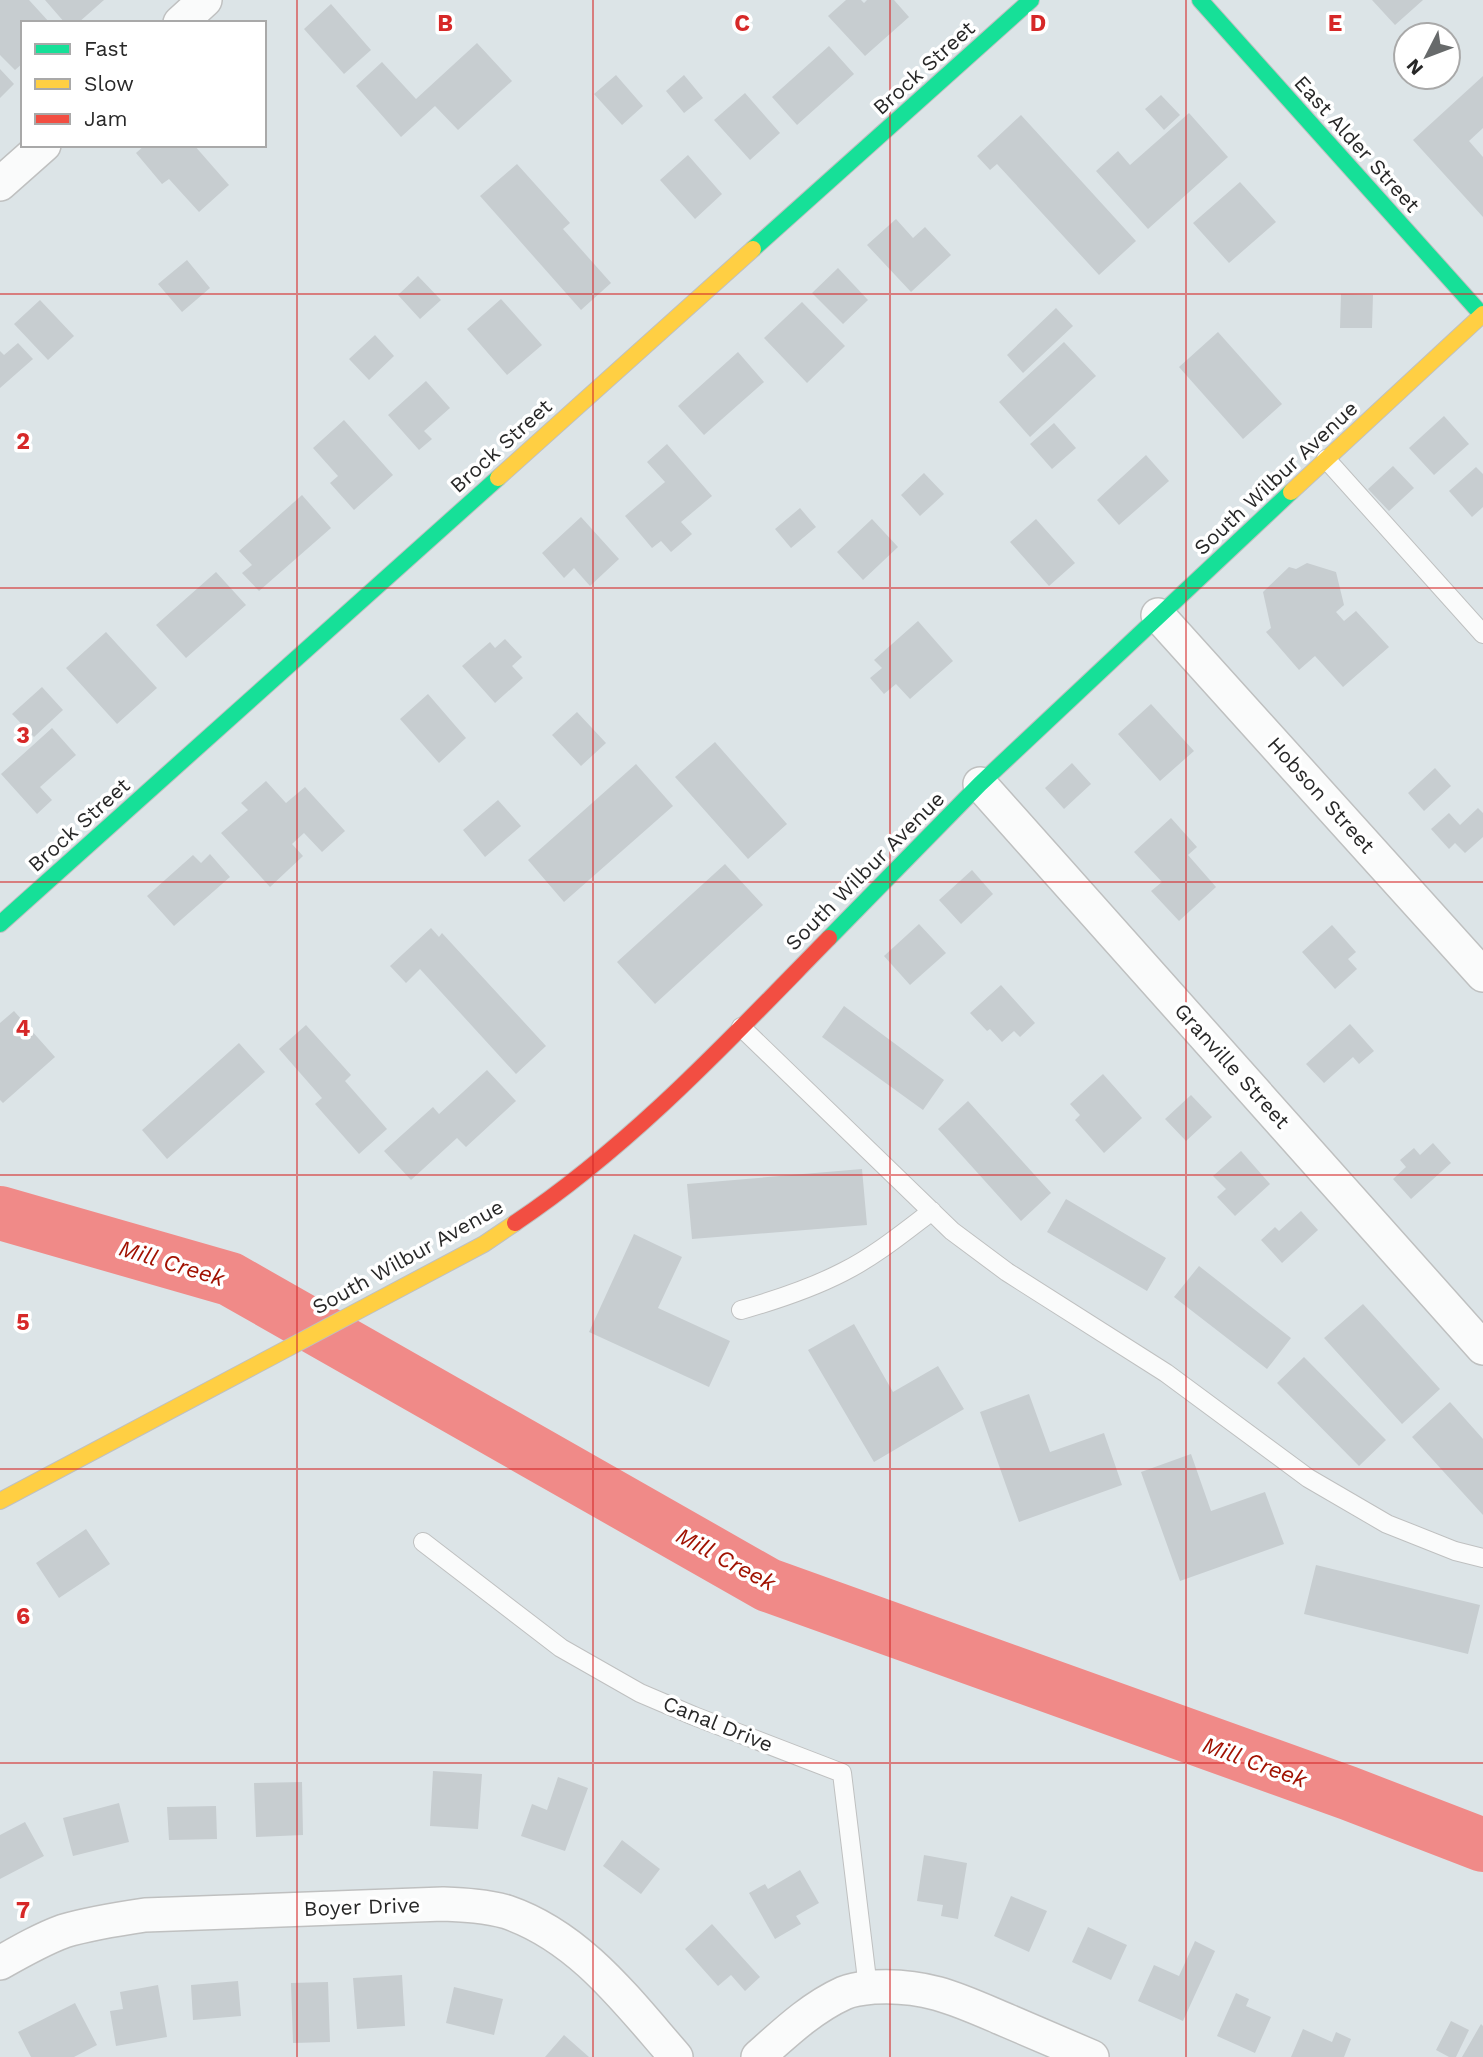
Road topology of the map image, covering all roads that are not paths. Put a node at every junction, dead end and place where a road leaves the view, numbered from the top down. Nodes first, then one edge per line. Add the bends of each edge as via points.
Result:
1 (205, 0) edge
2 (1031, 0) edge
3 (1200, 0) edge
4 (182, 21) edge
5 (42, 147) edge
6 (0, 184) edge
7 (1483, 315) edge
8 (1326, 459) junction
9 (1158, 615) junction
10 (1483, 634) edge
11 (980, 784) junction
12 (0, 924) edge
13 (1483, 975) edge
14 (741, 1027) junction
15 (932, 1211) junction
16 (741, 1310) dead end
17 (1483, 1348) edge
18 (0, 1501) edge
19 (423, 1542) dead end
20 (1483, 1558) edge
21 (0, 1963) edge
22 (868, 1988) junction
23 (676, 2057) edge
24 (758, 2057) edge
25 (1092, 2057) edge

1 - 4 street
2 - 12 main road, Brock Street
3 - 7 main road, East Alder Street
5 - 6 street
7 - 8 main road, South Wilbur Avenue
8 - 9 main road, South Wilbur Avenue
8 - 10 lane
9 - 11 main road, South Wilbur Avenue
9 - 13 street, Hobson Street
11 - 14 main road, South Wilbur Avenue
11 - 17 street, Granville Street
14 - 15 lane
14 - 18 main road, South Wilbur Avenue via 654,1114 545,1202 484,1244
15 - 16 lane via 886,1247 843,1272
15 - 20 lane via 1007,1272 1166,1373 1308,1478 1387,1524
19 - 22 lane, Canal Drive via 561,1648 640,1693 842,1773
21 - 23 street, Boyer Drive via 64,1932 145,1915 473,1906 543,1927 574,1949 600,1971
22 - 24 street via 824,2003
22 - 25 street via 928,1989

